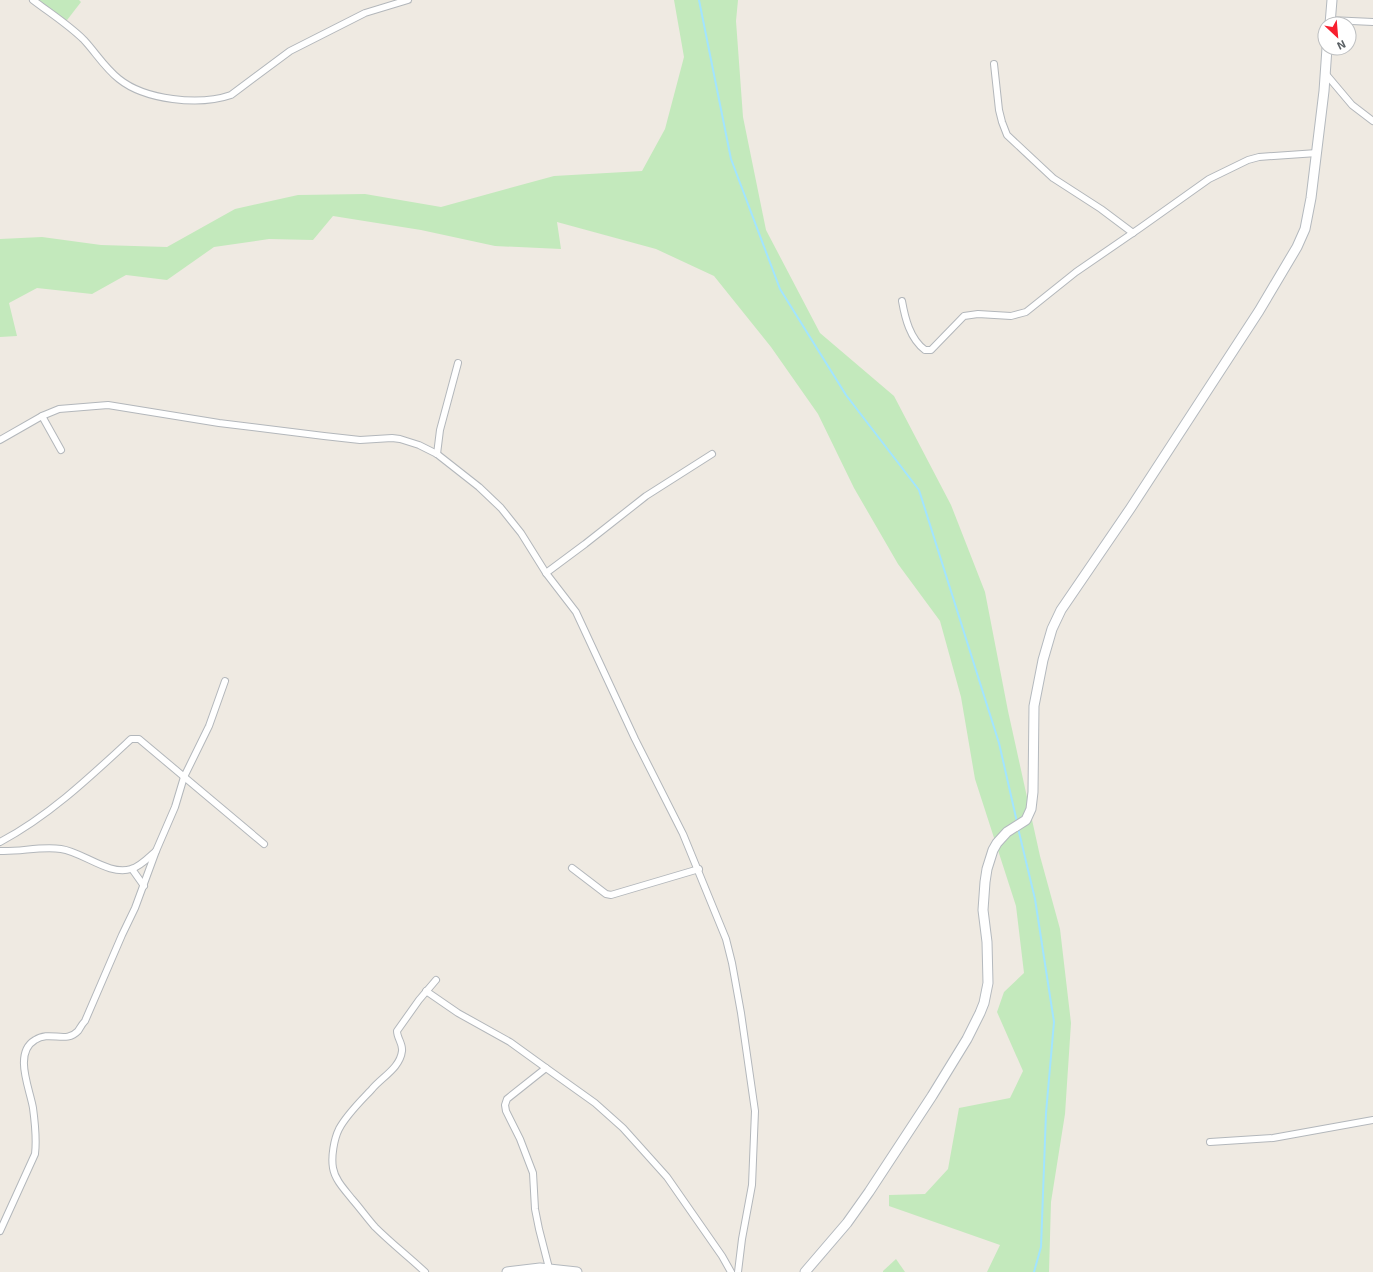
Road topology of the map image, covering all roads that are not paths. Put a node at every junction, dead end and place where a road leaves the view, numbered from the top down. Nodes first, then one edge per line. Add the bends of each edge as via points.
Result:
1 (33, 0) edge
2 (408, 0) edge
3 (1332, 0) edge
4 (1331, 16) edge
5 (1357, 22) edge
6 (1373, 22) edge
7 (1326, 56) edge
8 (994, 64) dead end
9 (1325, 73) junction
10 (1373, 121) edge
11 (1317, 153) junction
12 (1133, 233) junction
13 (902, 301) dead end
14 (458, 363) dead end
15 (42, 416) junction
16 (0, 440) edge
17 (61, 450) dead end
18 (437, 454) junction
19 (712, 454) dead end
20 (546, 573) junction
21 (225, 681) dead end
22 (184, 777) junction
23 (0, 842) edge
24 (264, 844) dead end
25 (0, 851) edge
26 (156, 851) junction
27 (572, 868) dead end
28 (132, 869) junction
29 (699, 870) junction
30 (144, 886) junction
31 (436, 980) dead end
32 (426, 991) junction
33 (546, 1068) junction
34 (1373, 1120) edge
35 (1210, 1142) dead end
36 (0, 1231) edge
37 (549, 1268) junction
38 (426, 1272) edge
39 (507, 1272) edge
40 (577, 1272) edge
41 (731, 1272) edge
42 (738, 1272) edge
43 (805, 1272) edge

1 - 2 street via 83,40 119,80 148,93 191,100 231,95 290,51 365,13
3 - 4 street
5 - 6 street
7 - 9 street
8 - 12 street via 999,110 1007,135 1053,178
9 - 10 street via 1352,105
9 - 11 street
11 - 12 street via 1259,157 1237,165 1209,178
11 - 43 street via 1305,229 1290,260 1061,610 1052,629 1034,706 1031,809 1026,820 1007,832 997,843 987,869 983,910 988,983 980,1013 932,1096 869,1192
12 - 13 street via 1076,272 1026,312 1011,316 964,316 931,350 925,350 916,340 907,322
14 - 18 street via 440,430
15 - 16 street
15 - 17 street
15 - 18 street via 66,407 108,405 219,423 331,437 360,440 400,439
18 - 20 street via 501,508 524,536
19 - 20 street via 646,496
20 - 29 street via 576,612
21 - 22 street via 208,726
22 - 23 street via 140,739 131,739 44,814
22 - 24 street
22 - 26 street via 175,807
25 - 28 street via 61,848 105,867
26 - 28 street
26 - 30 street
27 - 29 street via 606,894 611,895
28 - 30 street
29 - 42 street via 726,939 732,963 755,1111 752,1185
30 - 36 street via 91,1009 77,1032 64,1038 45,1035 28,1046 24,1054 35,1130 35,1154
31 - 32 street
32 - 33 street via 458,1013 510,1042
32 - 38 street via 397,1031 402,1048 399,1061 376,1084 339,1129 333,1167 343,1188 374,1226
33 - 37 street via 507,1099 505,1105 533,1173 535,1209
33 - 41 street via 600,1108 648,1155 674,1187
34 - 35 street via 1272,1138
37 - 39 street
37 - 40 street

